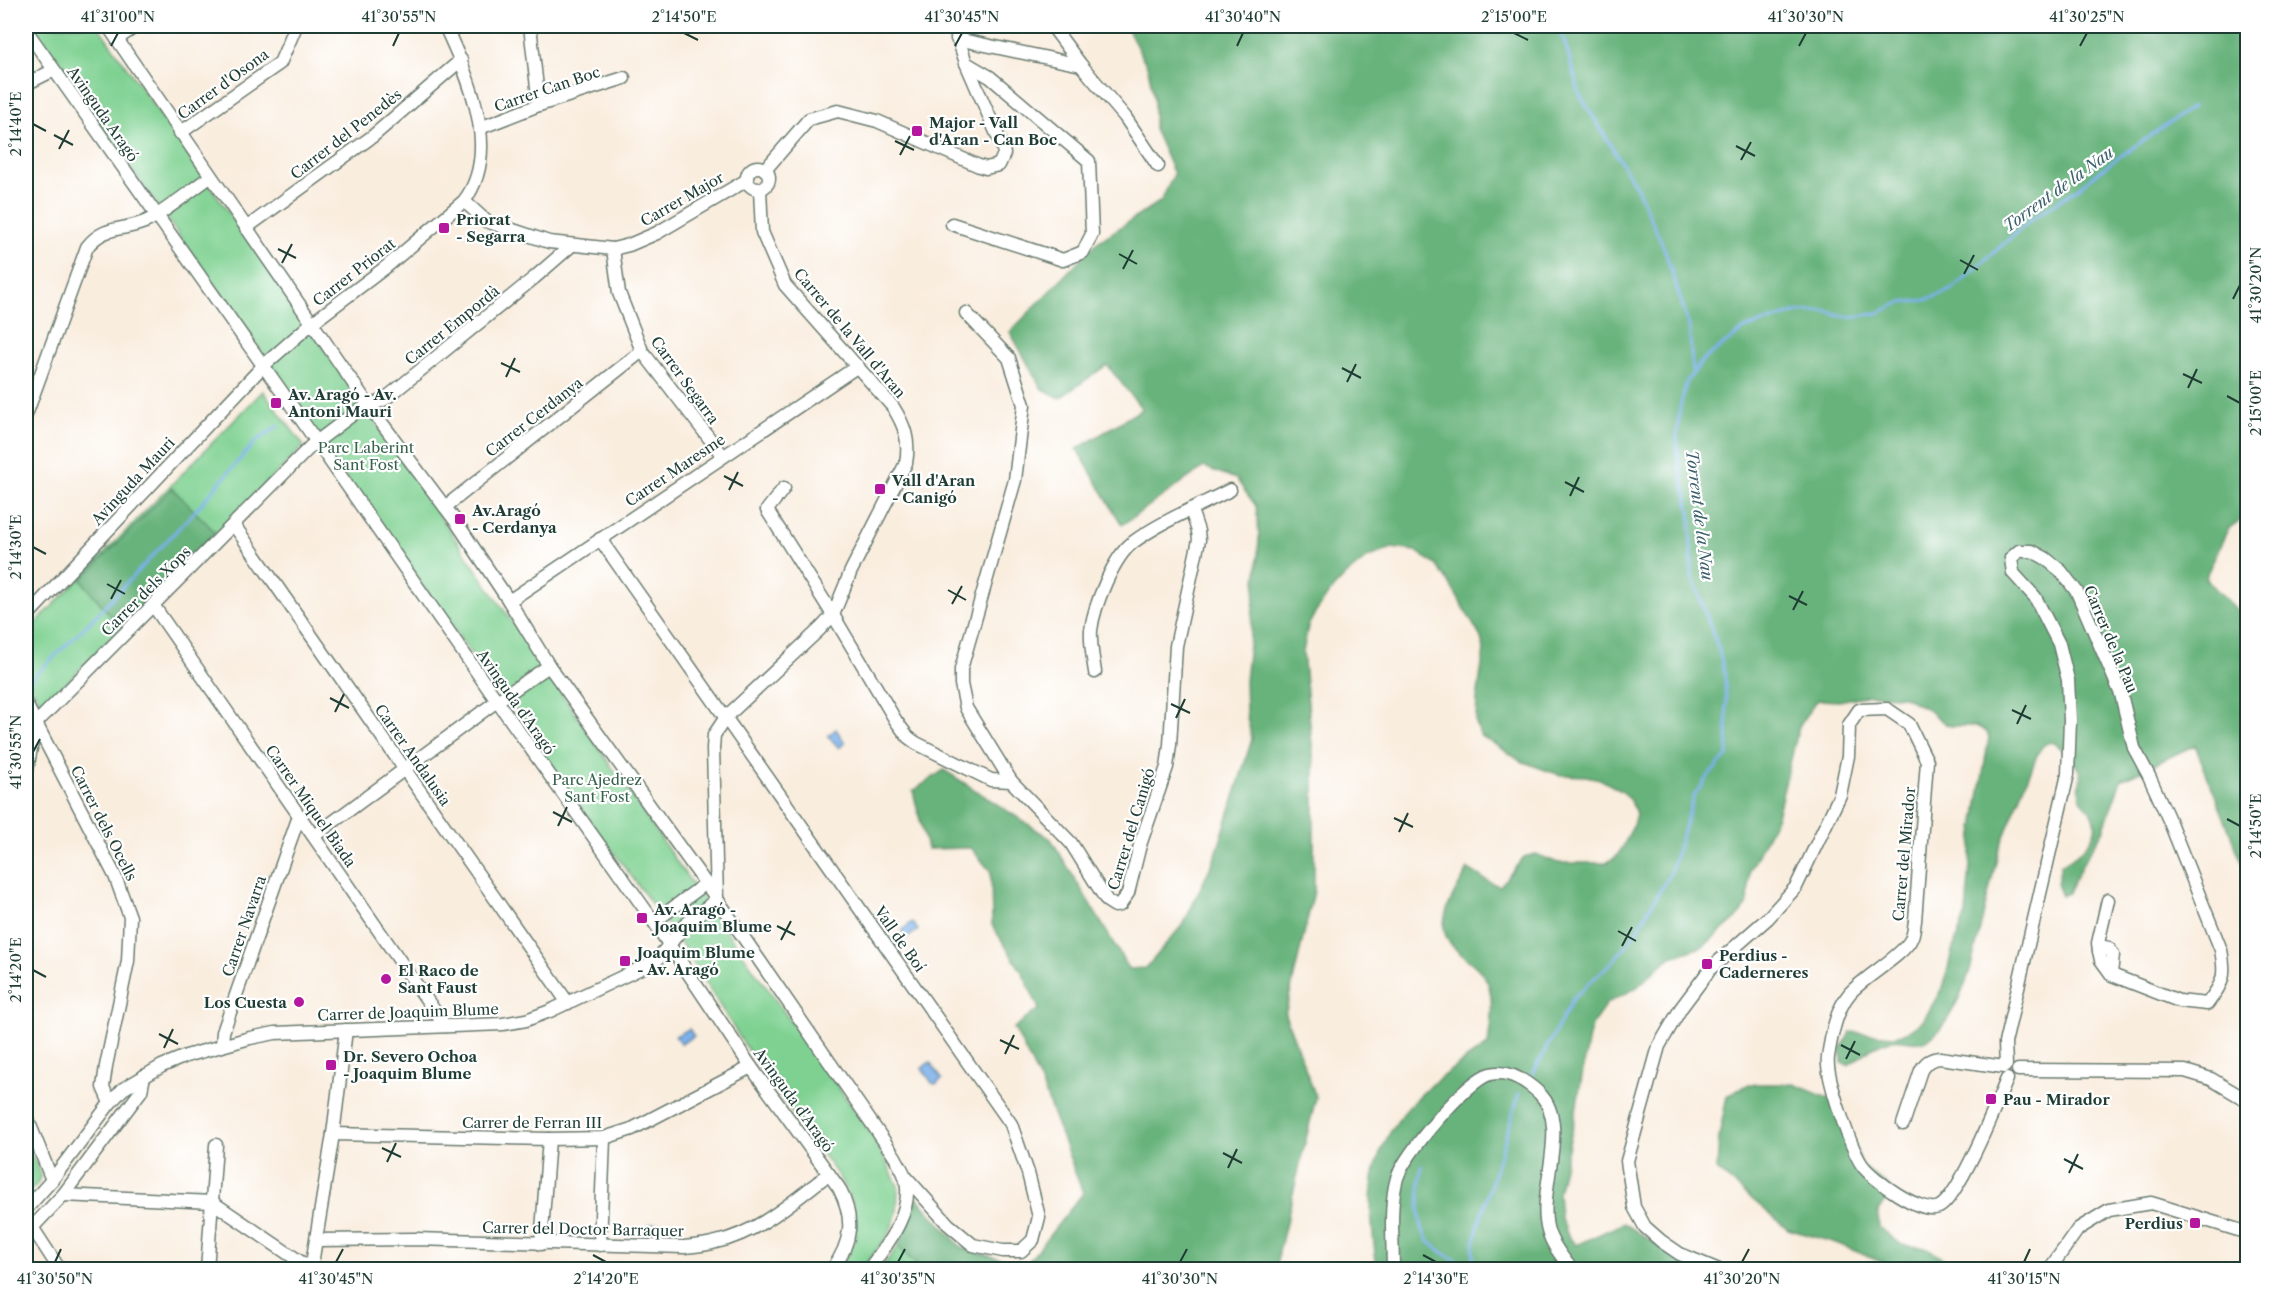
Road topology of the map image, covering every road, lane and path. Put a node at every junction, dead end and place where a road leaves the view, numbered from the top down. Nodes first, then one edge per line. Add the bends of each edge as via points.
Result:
1 (108, 26) edge
2 (136, 26) edge
3 (296, 26) edge
4 (445, 26) edge
5 (530, 26) edge
6 (954, 26) edge
7 (1052, 26) edge
8 (26, 30) edge
9 (117, 39) junction
10 (957, 39) junction
11 (461, 60) junction
12 (966, 63) junction
13 (1081, 65) junction
14 (54, 70) junction
15 (624, 78) dead end
16 (26, 84) edge
17 (539, 105) junction
18 (480, 128) junction
19 (180, 133) junction
20 (1158, 166) dead end
21 (765, 170) junction
22 (210, 177) junction
23 (747, 180) junction
24 (760, 189) junction
25 (464, 201) junction
26 (156, 215) junction
27 (952, 224) dead end
28 (246, 228) junction
29 (572, 245) junction
30 (613, 249) junction
31 (966, 313) dead end
32 (312, 323) junction
33 (642, 351) junction
34 (263, 366) junction
35 (858, 366) junction
36 (369, 406) junction
37 (26, 415) edge
38 (317, 443) junction
39 (723, 456) junction
40 (784, 488) dead end
41 (1230, 490) dead end
42 (445, 507) junction
43 (1191, 510) junction
44 (234, 525) junction
45 (600, 539) junction
46 (509, 601) junction
47 (153, 604) junction
48 (833, 615) junction
49 (26, 617) edge
50 (549, 666) junction
51 (1095, 672) dead end
52 (497, 701) junction
53 (26, 704) edge
54 (726, 717) junction
55 (35, 724) junction
56 (405, 769) junction
57 (26, 777) edge
58 (1011, 781) junction
59 (299, 816) junction
60 (314, 836) junction
61 (716, 855) junction
62 (705, 884) junction
63 (717, 899) junction
64 (2108, 900) dead end
65 (654, 922) junction
66 (669, 946) junction
67 (568, 1003) junction
68 (445, 1026) junction
69 (346, 1030) junction
70 (222, 1046) junction
71 (751, 1067) junction
72 (2006, 1070) junction
73 (144, 1076) junction
74 (2247, 1101) edge
75 (110, 1103) junction
76 (26, 1115) edge
77 (1903, 1124) dead end
78 (333, 1134) junction
79 (604, 1138) junction
80 (549, 1139) junction
81 (216, 1145) dead end
82 (830, 1174) junction
83 (905, 1176) junction
84 (52, 1180) junction
85 (63, 1195) junction
86 (212, 1202) junction
87 (26, 1209) edge
88 (29, 1231) edge
89 (2247, 1233) edge
90 (317, 1240) junction
91 (541, 1244) junction
92 (600, 1245) junction
93 (60, 1269) edge
94 (207, 1269) edge
95 (311, 1269) edge
96 (832, 1269) edge
97 (868, 1269) edge
98 (1393, 1269) edge
99 (1572, 1269) edge
100 (1719, 1269) edge
101 (2049, 1269) edge

1 - 9 street
2 - 9 street
3 - 19 street, Carrer d'Osona via 280,63
4 - 11 street
5 - 17 street
6 - 10 street
7 - 13 street
8 - 14 street, Avinguda Aragó
9 - 19 street
10 - 12 street
10 - 13 street
11 - 18 street via 469,77
11 - 28 street, Carrer del Penedès via 373,136
12 - 21 street via 1003,148 999,165 979,166 877,122 838,111 809,119
12 - 27 street via 990,77 1089,161 1092,234 1083,252 1063,260
13 - 20 street via 1125,117
14 - 16 street
14 - 26 street, Avinguda Aragó
15 - 17 street, Carrer Can Boc
17 - 18 street, Carrer Can Boc
18 - 25 street via 479,174
19 - 22 street
21 - 23 street via 752,168
21 - 24 street via 768,182
22 - 26 street
22 - 28 street
23 - 24 street via 752,188
23 - 30 street, Carrer Major via 657,233
24 - 35 street, Carrer de la Vall d'Aran via 762,232 785,285
25 - 29 street, Carrer Major via 486,221 549,242
25 - 32 street, Carrer Priorat
26 - 34 street, Avinguda Aragó
26 - 37 street via 106,231 87,247
28 - 32 street
29 - 30 street, Carrer Major
29 - 36 street, Carrer Empordà via 385,399
30 - 33 street, Carrer Segarra via 619,293
31 - 58 street via 1009,358 1024,405 1015,480 961,669 966,708
32 - 34 street, Carrer Priorat
32 - 36 street
33 - 39 street, Carrer Segarra
33 - 42 street, Carrer Cerdanya
34 - 38 street, Avinguda d'Aragó
34 - 49 street, Avinguda Mauri
35 - 39 street, Carrer Maresme
35 - 48 street, Carrer de la Vall d'Aran via 898,416 909,449 906,463
36 - 38 street, Carrer Empordà
36 - 42 street
38 - 44 street, Carrer dels Xops
38 - 52 street, Avinguda d'Aragó
39 - 45 street, Carrer Maresme
40 - 48 street via 767,510
41 - 43 street
42 - 46 street
43 - 51 street via 1132,543 1116,562 1095,614 1091,646
43 - 58 street, Carrer del Canigó via 1199,540 1176,646 1167,767 1128,893 1120,905 1107,901 1071,843
44 - 47 street, Carrer dels Xops
44 - 56 street, Carrer Andalusia
45 - 46 street, Carrer Maresme
45 - 54 street, Vall de Boí
46 - 50 street
47 - 55 street, Carrer dels Xops
47 - 59 street, Carrer Miquel Biada
48 - 54 street, Carrer de la Vall d'Aran
48 - 58 street via 908,737 990,780
50 - 52 street
50 - 62 street
52 - 56 street
52 - 65 street, Avinguda d'Aragó
53 - 55 street, Carrer dels Ocells
54 - 61 street, Carrer de la Vall d'Aran via 714,735 713,748
54 - 83 street, Vall de Boí via 1011,1124 1039,1217 1033,1240 1015,1253 973,1245 948,1224
55 - 57 street
55 - 75 street, Carrer dels Ocells via 115,876 130,917 128,961 103,1087
56 - 60 street
56 - 67 street, Carrer Andalusia
59 - 60 street, Carrer Miquel Biada
59 - 70 street, Carrer Navarra via 223,1032
60 - 68 street, Carrer Miquel Biada
61 - 62 street
61 - 63 street, Carrer de la Vall d'Aran
62 - 63 street
62 - 65 street
63 - 66 street, Carrer de Joaquim Blume via 685,925
63 - 83 street via 883,1138
64 - 72 street, Carrer de la Pau via 2098,943 2101,960 2111,974 2179,1001 2207,1004 2225,971 2221,950 2169,820 2134,748 2121,694 2077,592 2045,558 2032,551 2019,551 2011,558 2013,573 2035,597 2059,644 2068,680 2070,720 2068,774 2004,1043
65 - 66 street, Avinguda d'Aragó
66 - 67 street, Carrer de Joaquim Blume via 656,961
66 - 71 street, Avinguda d'Aragó
67 - 68 street, Carrer de Joaquim Blume via 526,1020
68 - 69 street, Carrer de Joaquim Blume
69 - 70 street, Carrer de Joaquim Blume via 275,1033
69 - 78 street
70 - 73 street, Carrer de Joaquim Blume via 186,1056
71 - 79 street, Carrer de Ferran III via 633,1128
71 - 82 street, Avinguda d'Aragó
72 - 74 street via 2014,1065 2018,1070 2185,1071 2211,1079
72 - 77 street via 1931,1059 1921,1070
72 - 100 street, Carrer del Mirador via 1966,1168 1952,1194 1939,1207 1926,1209 1902,1199 1862,1165 1835,1101 1827,1060 1836,1019 1849,994 1911,940 1927,762 1908,724 1887,709 1859,710 1849,725 1840,795 1797,887 1711,968 1681,1008 1659,1046 1627,1161 1634,1207 1644,1227 1680,1254
73 - 75 street, Carrer de Joaquim Blume
73 - 85 street via 141,1091
75 - 84 street, Carrer de Joaquim Blume
76 - 84 street
78 - 80 street, Carrer de Ferran III
78 - 90 street
79 - 80 street, Carrer de Ferran III
79 - 92 street
80 - 91 street
81 - 86 street
82 - 92 street, Carrer del Doctor Barraquer via 759,1224 718,1242 684,1247
82 - 96 street, Avinguda d'Aragó via 847,1205 849,1221 846,1248
83 - 97 street via 906,1198 895,1233
84 - 87 street, Carrer de Joaquim Blume
85 - 86 street
85 - 88 street
86 - 94 street
86 - 95 street
88 - 93 street
89 - 101 street via 2151,1203 2109,1210 2078,1229
90 - 91 street, Carrer del Doctor Barraquer
90 - 95 street
91 - 92 street, Carrer del Doctor Barraquer
98 - 99 street via 1394,1196 1401,1166 1470,1086 1492,1073 1519,1078 1541,1095 1548,1106 1553,1127 1545,1215 1551,1240

